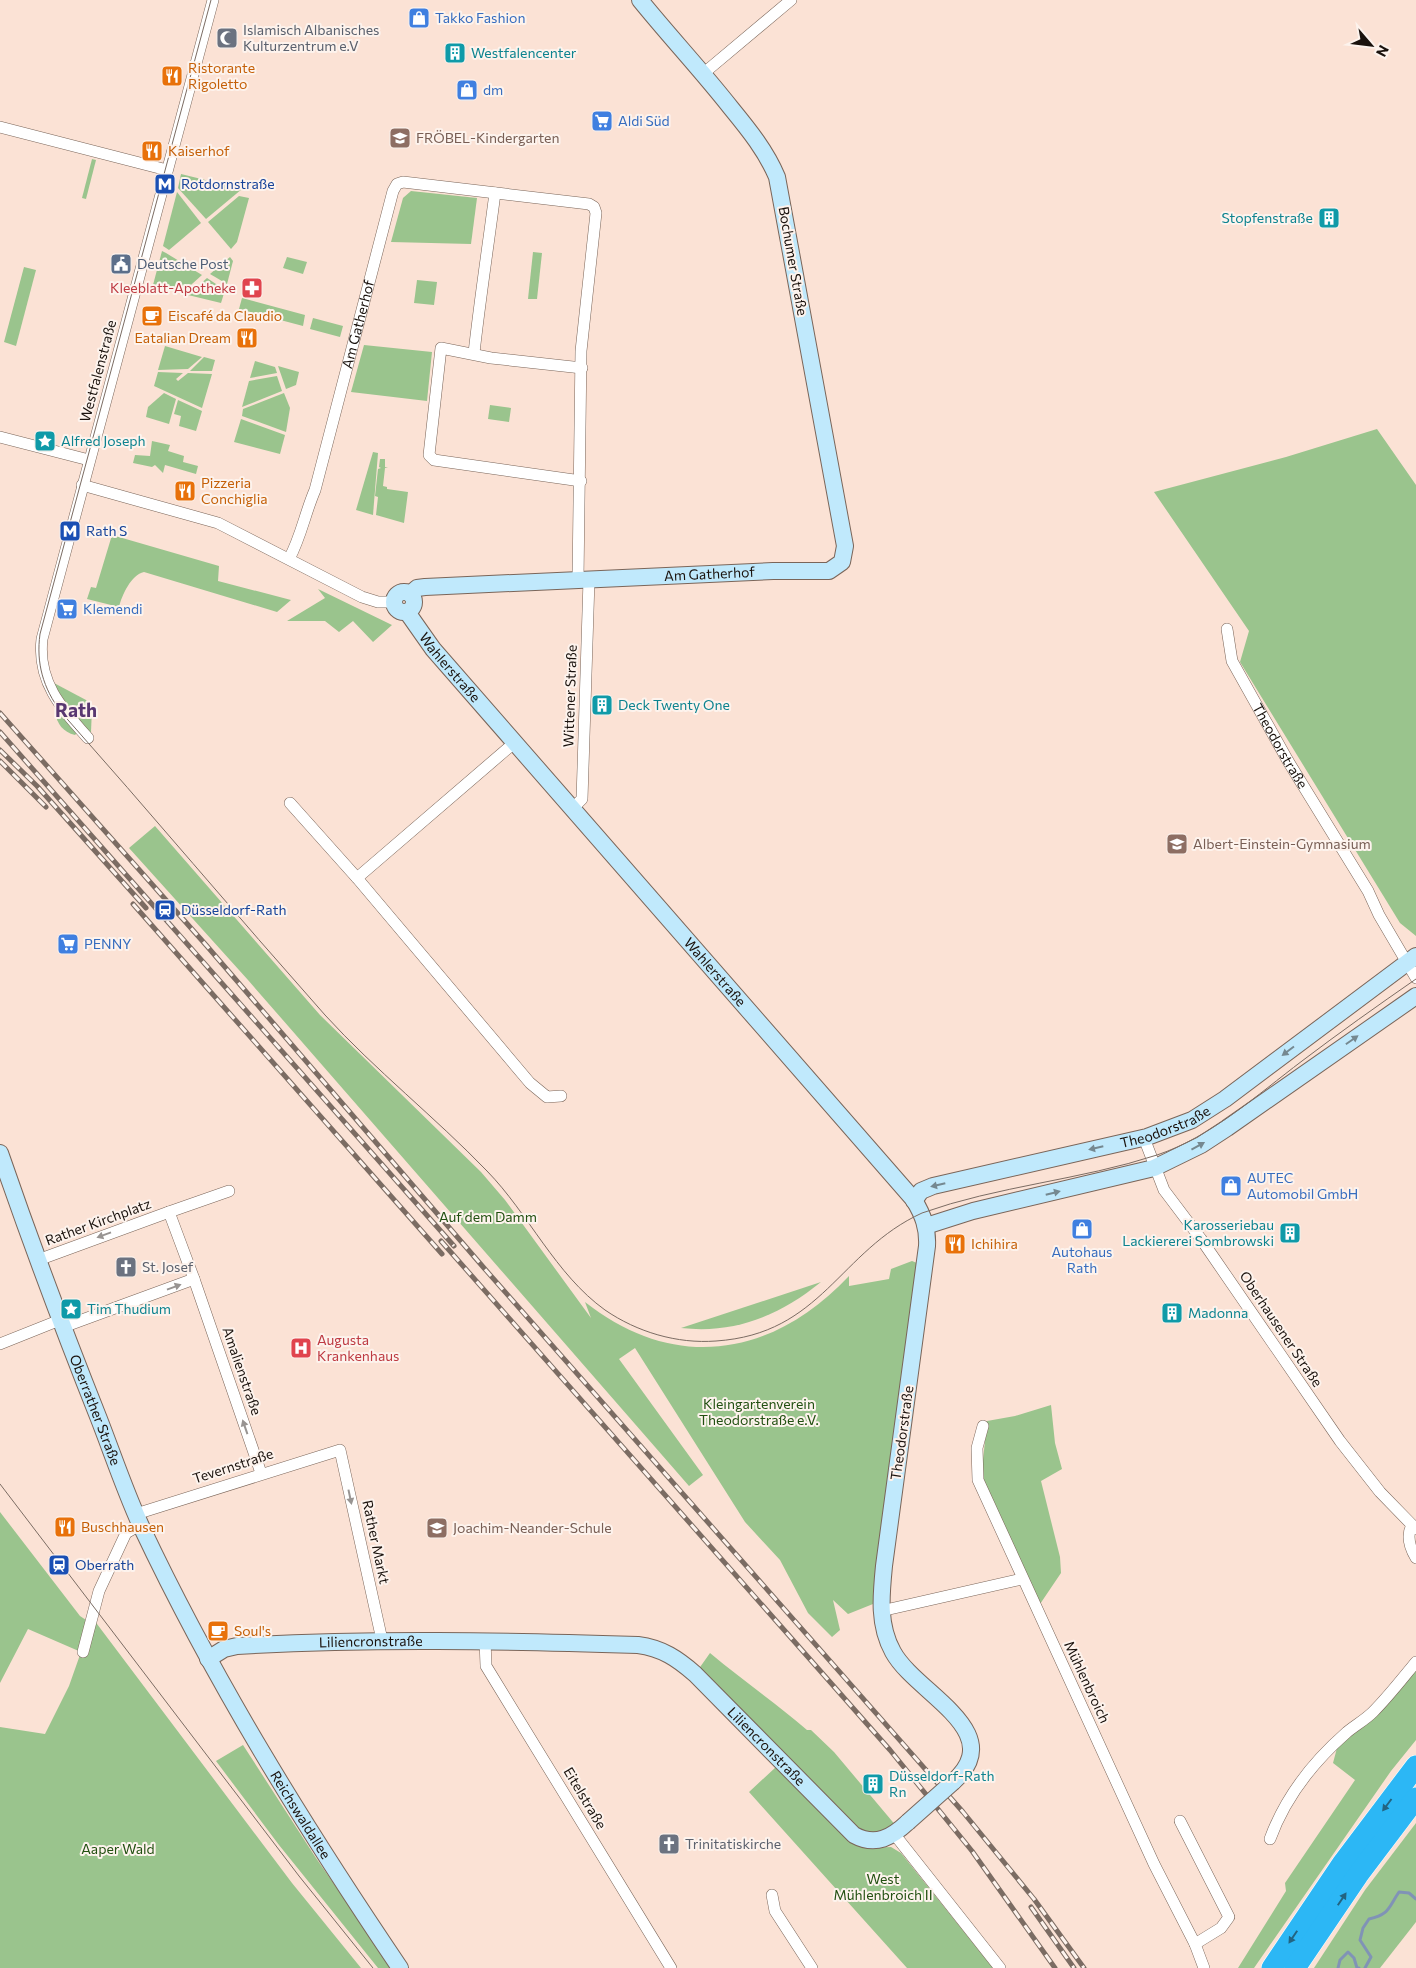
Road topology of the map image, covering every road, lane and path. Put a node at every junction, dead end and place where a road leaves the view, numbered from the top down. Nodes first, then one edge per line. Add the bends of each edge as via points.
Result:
1 (213, 0) edge
2 (640, 0) edge
3 (792, 0) edge
4 (704, 73) junction
5 (0, 126) edge
6 (167, 170) junction
7 (495, 193) junction
8 (474, 353) junction
9 (582, 368) junction
10 (0, 437) edge
11 (89, 460) junction
12 (581, 481) junction
13 (82, 485) junction
14 (289, 559) junction
15 (839, 565) joint
16 (584, 580) junction
17 (410, 594) junction
18 (393, 602) junction
19 (407, 612) junction
20 (1227, 629) dead end
21 (88, 738) dead end
22 (514, 743) junction
23 (290, 803) dead end
24 (572, 809) junction
25 (357, 878) junction
26 (1411, 959) edge
27 (1416, 978) edge
28 (1416, 996) edge
29 (561, 1096) dead end
30 (1144, 1138) junction
31 (0, 1153) edge
32 (1154, 1168) junction
33 (229, 1191) dead end
34 (914, 1201) junction
35 (170, 1212) junction
36 (926, 1226) junction
37 (38, 1260) junction
38 (194, 1279) junction
39 (61, 1324) junction
40 (0, 1344) edge
41 (983, 1426) dead end
42 (340, 1450) joint
43 (261, 1472) junction
44 (138, 1519) junction
45 (1414, 1527) edge
46 (1416, 1558) edge
47 (1022, 1579) junction
48 (881, 1612) junction
49 (382, 1640) junction
50 (485, 1640) junction
51 (82, 1652) dead end
52 (208, 1659) junction
53 (1416, 1662) edge
54 (1416, 1766) edge
55 (1416, 1798) edge
56 (1180, 1822) dead end
57 (895, 1835) junction
58 (1270, 1839) dead end
59 (772, 1895) dead end
60 (1195, 1944) junction
61 (400, 1968) edge
62 (671, 1968) edge
63 (812, 1968) edge
64 (1000, 1968) edge
65 (1204, 1968) edge
66 (1272, 1968) edge
67 (1295, 1968) edge

1 - 6 street, Westfalenstraße
2 - 4 main road, Bochumer Straße
3 - 4 street
4 - 15 main road, Bochumer Straße via 762,147 777,177 845,546
5 - 6 street
6 - 11 street, Westfalenstraße
7 - 8 street
7 - 9 street, Am Gatherhof via 594,207
7 - 14 street, Am Gatherhof via 403,182 397,184 393,191 315,490
8 - 9 street via 491,358
8 - 12 street via 441,348 429,454 434,460
9 - 12 street, Am Gatherhof
10 - 11 street
11 - 13 street, Westfalenstraße
12 - 16 street, Am Gatherhof
13 - 14 street via 204,517
13 - 21 street, Westfalenstraße via 41,648 42,667 50,690 61,708
14 - 18 street via 362,597
15 - 16 main road, Am Gatherhof via 829,570
16 - 17 main road, Am Gatherhof via 425,587
16 - 24 street, Wittener Straße via 582,799
17 - 18 main road via 401,592
17 - 19 main road via 414,602
18 - 19 main road via 397,610
19 - 22 main road, Wahlerstraße via 433,649
20 - 26 street, Theodorstraße via 1232,661 1288,761
22 - 24 main road, Wahlerstraße
22 - 25 street
23 - 25 street
24 - 34 main road, Wahlerstraße
25 - 29 street via 530,1083 547,1096
26 - 27 street, Theodorstraße
26 -> 30 main road, Theodorstraße via 1226,1099 1192,1120
32 -> 28 main road, Theodorstraße via 1201,1145
30 - 32 street, Oberhausener Straße
30 -> 34 main road, Theodorstraße via 933,1186 921,1191
31 - 37 main road, Oberrather Straße
36 -> 32 main road, Theodorstraße via 973,1211
32 - 45 street, Oberhausener Straße via 1164,1190 1340,1442 1380,1492
33 - 35 street, Rather Kirchplatz
34 - 36 main road, Theodorstraße
35 -> 37 street, Rather Kirchplatz
35 - 38 street, Rather Kirchplatz
36 - 48 main road, Theodorstraße via 927,1246 884,1566
37 - 39 main road, Oberrather Straße
39 -> 38 street
43 -> 38 street, Amalienstraße
39 - 40 street
39 - 44 main road, Oberrather Straße
41 - 47 street, Mühlenbroich via 977,1448 978,1480
42 - 43 street, Tevernstraße
42 -> 49 street, Rather Markt
43 - 44 street, Tevernstraße
44 - 51 street via 126,1533 99,1591
44 - 52 main road, Oberrather Straße
45 - 46 street, Oberhausener Straße via 1409,1530 1409,1543
47 - 48 street
47 - 60 street, Mühlenbroich via 1154,1864
48 - 57 main road, bridge via 884,1632 897,1659 967,1729 971,1742 971,1758 964,1772
49 - 50 main road, Liliencronstraße
49 - 52 main road, Liliencronstraße via 237,1646 224,1649
50 - 57 main road, Liliencronstraße via 638,1645 665,1652 696,1674 849,1832 874,1841
50 - 62 street, Eitelstraße via 486,1666
52 - 61 main road, Reichswaldallee via 338,1877
53 - 58 street via 1372,1713 1346,1733 1294,1790
54 -> 66 highway via 1342,1864
67 -> 55 highway via 1358,1875
56 - 60 street via 1229,1917 1221,1928
57 - 64 street
59 - 63 street via 775,1911
60 - 65 street, Mühlenbroich

